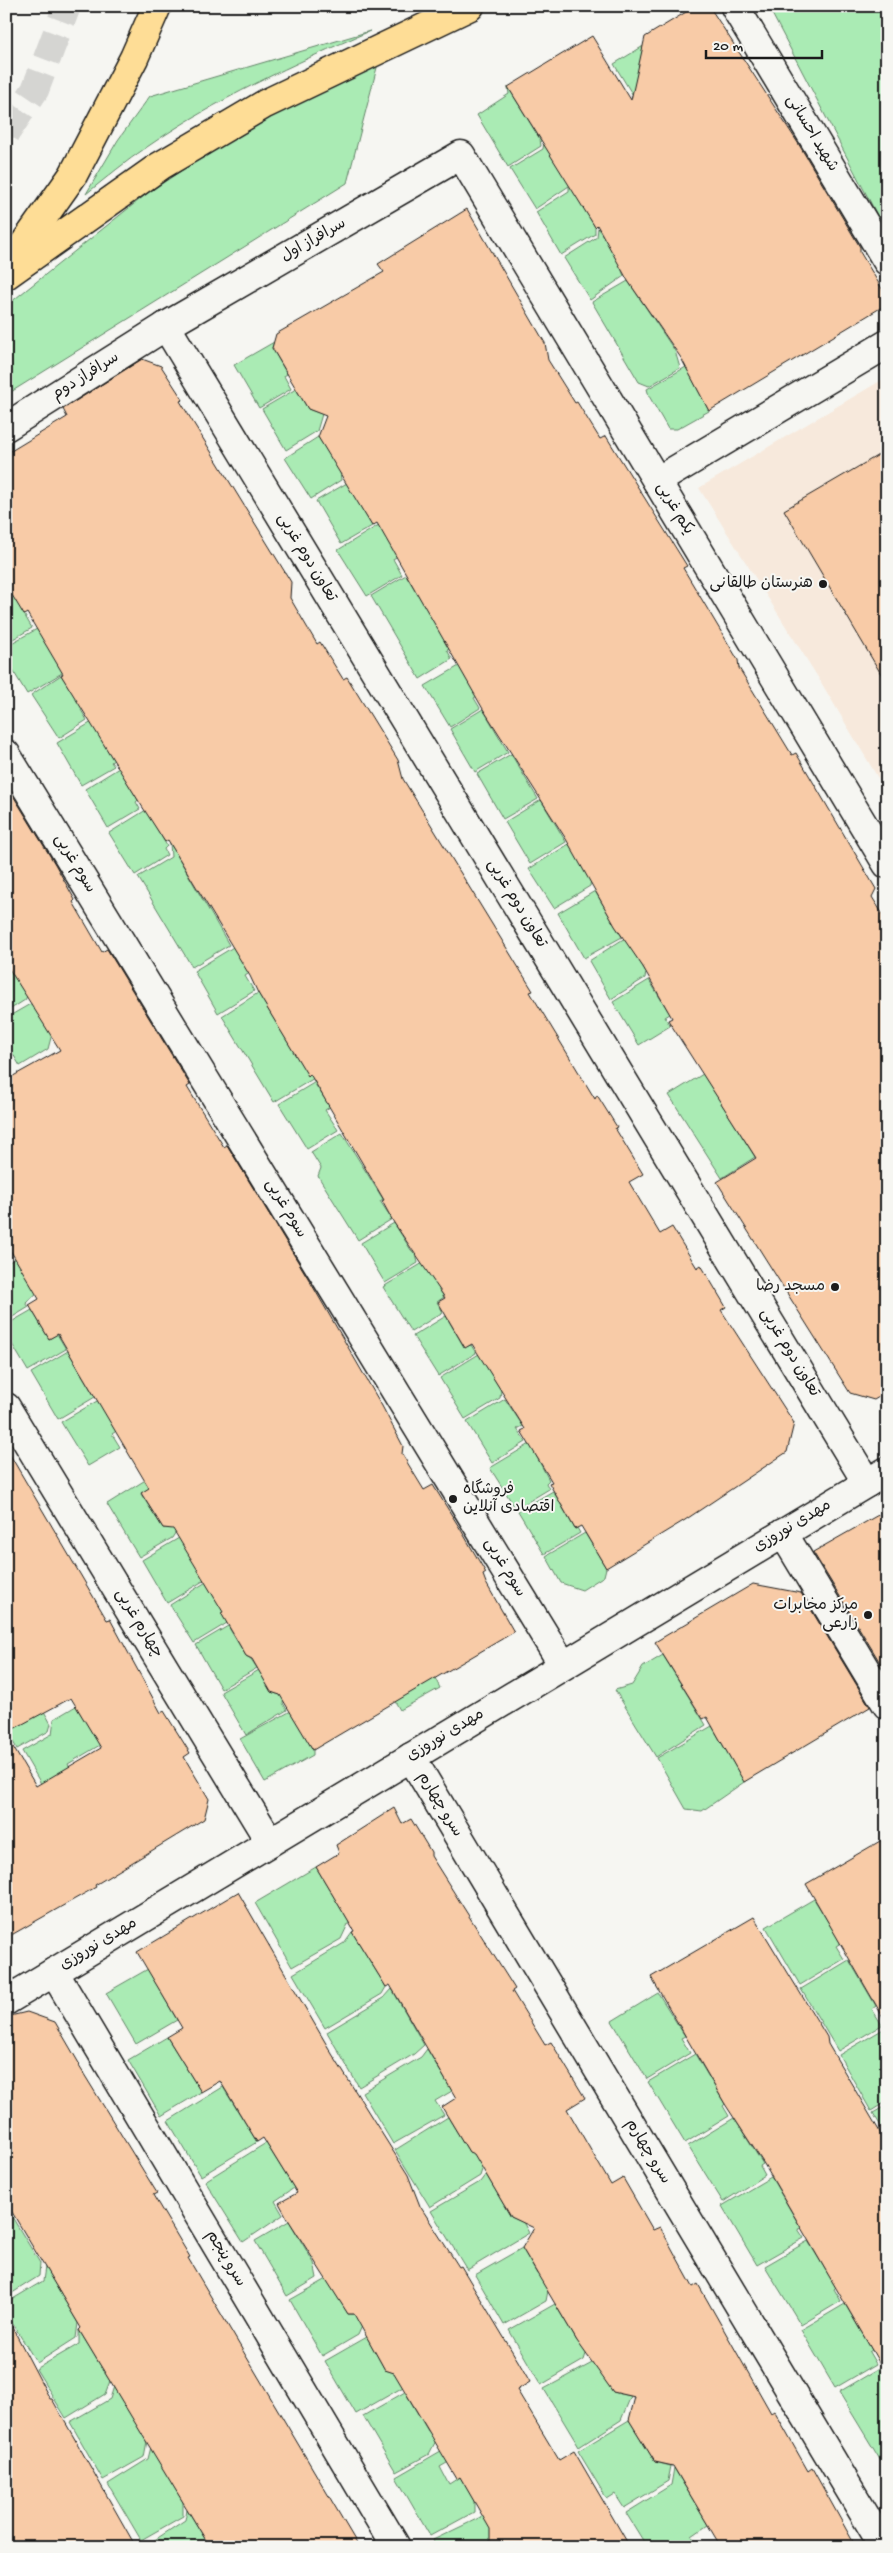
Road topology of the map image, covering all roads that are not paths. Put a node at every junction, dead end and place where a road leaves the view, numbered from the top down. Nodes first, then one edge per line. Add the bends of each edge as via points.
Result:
1 (157, 6) edge
2 (470, 6) edge
3 (735, 7) edge
4 (462, 155) joint
5 (887, 261) edge
6 (6, 269) edge
7 (6, 275) edge
8 (166, 326) junction
9 (887, 344) edge
10 (6, 427) edge
11 (657, 481) junction
12 (6, 754) edge
13 (887, 864) edge
14 (6, 1407) edge
15 (877, 1477) edge
16 (783, 1533) junction
17 (563, 1665) junction
18 (887, 1705) edge
19 (410, 1758) junction
20 (270, 1842) junction
21 (54, 1972) junction
22 (6, 2001) edge
23 (396, 2547) edge
24 (884, 2547) edge

1 - 6 highway via 134,58 73,175
2 - 7 highway via 265,104 160,166
3 - 5 street, شهید احسانی
4 - 8 street, سرافراز اول
4 - 11 street, یکم غربی
8 - 10 street, سرافراز دوم
8 - 15 street, تعاون دوم غربی
9 - 11 street
11 - 13 street, یکم غربی
12 - 17 street, سوم غربی
14 - 20 street, چهارم غربی
15 - 16 street, مهدی نوروزی
16 - 17 street, مهدی نوروزی
16 - 18 street
17 - 19 street, مهدی نوروزی
19 - 20 street, مهدی نوروزی
19 - 24 street, سرو چهارم
20 - 21 street, مهدی نوروزی
21 - 22 street, مهدی نوروزی
21 - 23 street, سرو پنجم

